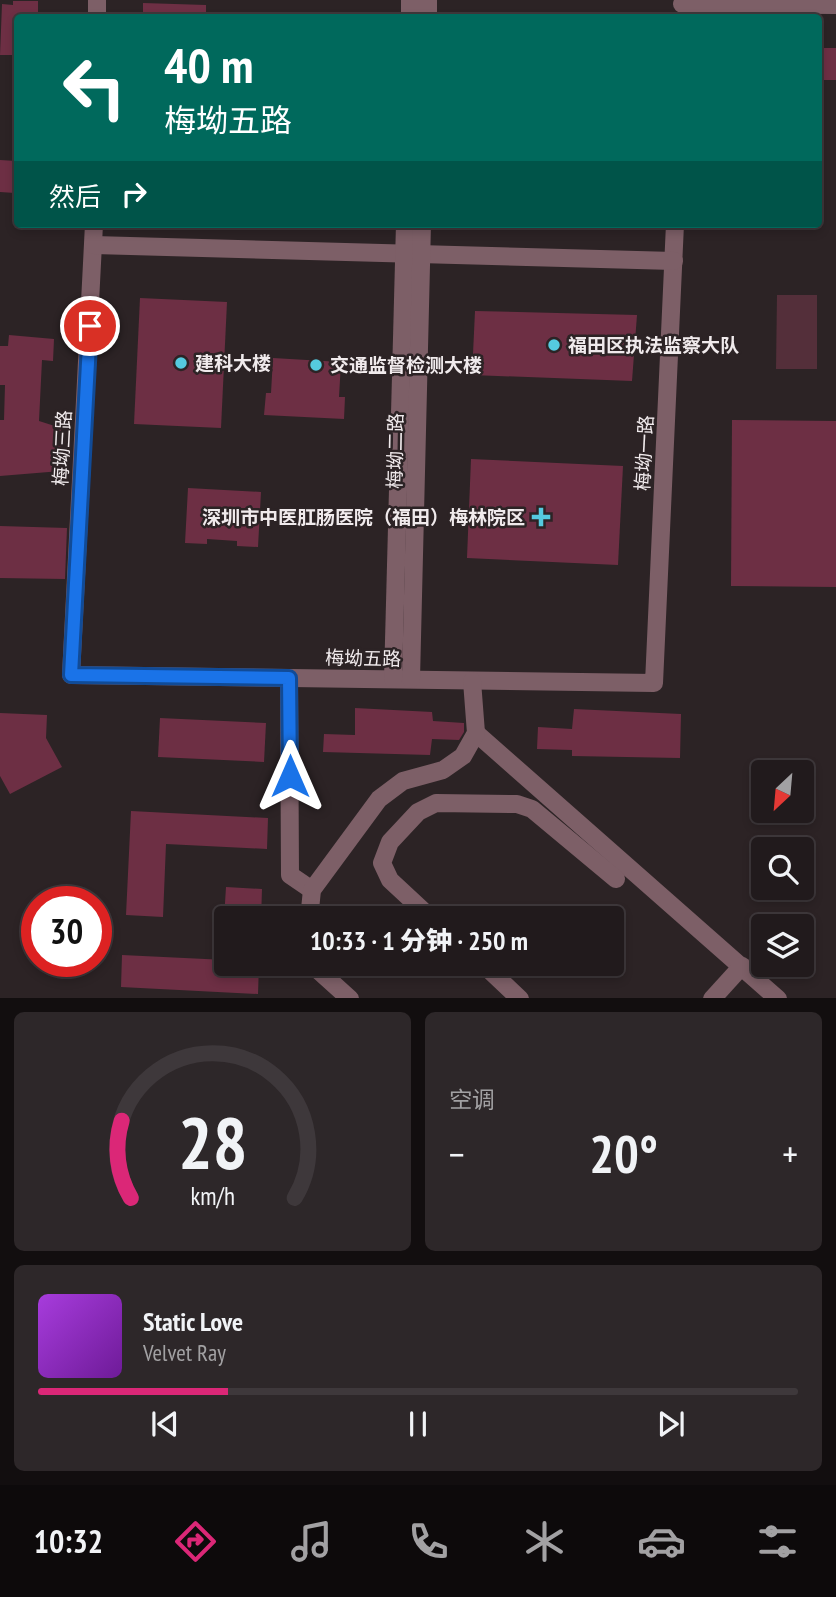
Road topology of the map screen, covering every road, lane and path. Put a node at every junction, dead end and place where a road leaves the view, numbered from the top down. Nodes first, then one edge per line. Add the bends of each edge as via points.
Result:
1 (836, 5) edge
2 (681, 7) edge
3 (94, 228) edge
4 (406, 228) edge
5 (421, 228) edge
6 (675, 228) edge
7 (94, 245) junction
8 (412, 256) junction
9 (674, 261) junction
10 (71, 675) joint
11 (289, 678) junction
12 (402, 679) junction
13 (472, 681) junction
14 (654, 683) joint
15 (476, 733) junction
16 (616, 879) dead end
17 (312, 890) junction
18 (310, 906) edge
19 (418, 906) edge
20 (742, 966) junction
21 (324, 976) edge
22 (495, 976) edge
23 (347, 997) edge
24 (519, 998) edge
25 (713, 998) edge
26 (777, 998) edge

1 - 2 street
3 - 7 street, 梅坳三路
4 - 8 street, 梅坳二路
5 - 8 street, 梅坳二路
6 - 9 street, 梅坳一路
7 - 8 street
7 - 10 street, 梅坳三路
8 - 9 street
8 - 12 street, 梅坳二路
9 - 14 street, 梅坳一路
10 - 11 street, 梅坳五路
11 - 12 street, 梅坳五路
11 - 17 street via 290,875
12 - 13 street, 梅坳五路
13 - 14 street, 梅坳五路
13 - 15 street
15 - 17 street via 463,756 443,770 403,781 379,799
15 - 20 street
16 - 19 street via 532,809 517,804 436,803 418,812 390,842 382,863 390,880
17 - 18 street
20 - 25 street
20 - 26 street
21 - 23 street
22 - 24 street

